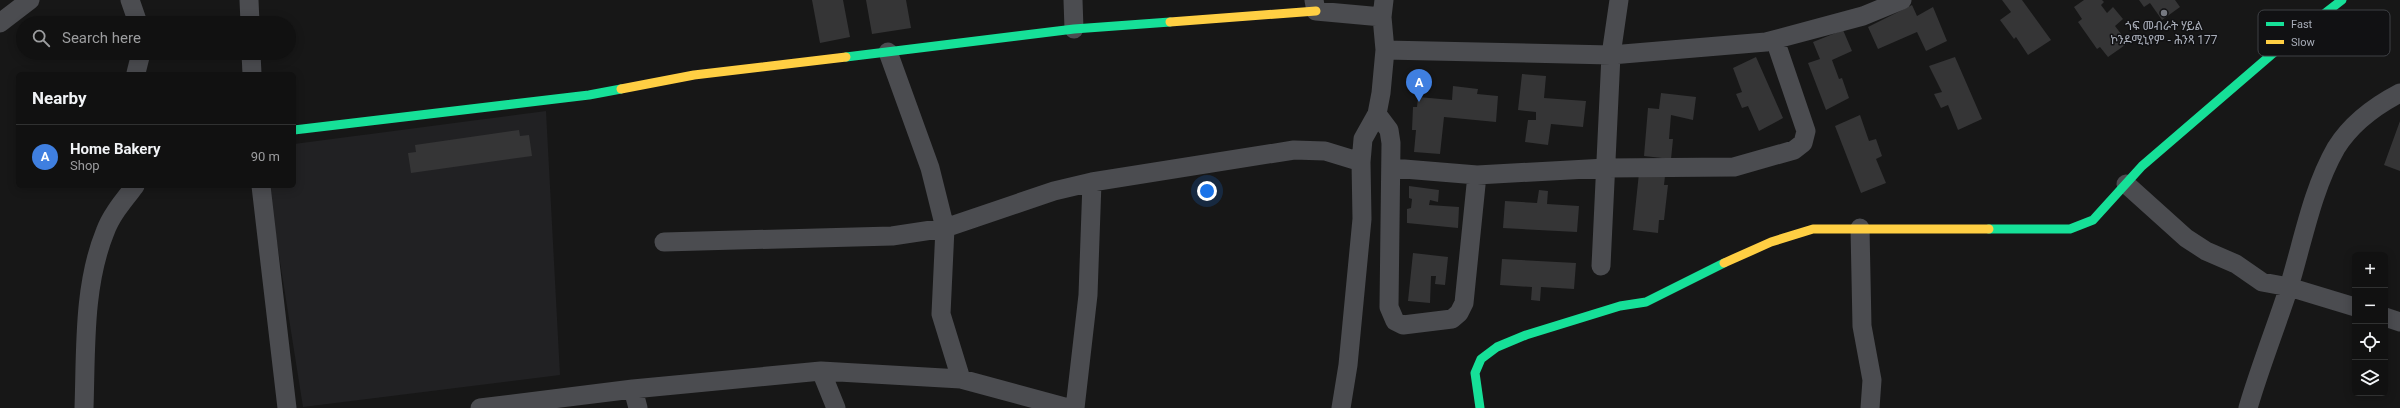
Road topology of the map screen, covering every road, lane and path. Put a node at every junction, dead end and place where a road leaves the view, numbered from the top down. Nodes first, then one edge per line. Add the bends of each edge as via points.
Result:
1 (30, 0) edge
2 (130, 0) edge
3 (249, 0) edge
4 (1073, 0) edge
5 (1619, 0) edge
6 (1902, 0) edge
7 (2342, 0) edge
8 (1315, 6) edge
9 (1383, 8) edge
10 (2329, 10) edge
11 (136, 16) edge
12 (250, 16) edge
13 (0, 23) edge
14 (1074, 29) junction
15 (1775, 40) junction
16 (1385, 50) junction
17 (888, 52) junction
18 (1611, 55) junction
19 (2270, 56) edge
20 (139, 60) edge
21 (251, 60) edge
22 (136, 72) edge
23 (252, 72) edge
24 (2400, 94) edge
25 (1377, 114) junction
26 (296, 130) edge
27 (1361, 162) junction
28 (1392, 168) junction
29 (1606, 168) junction
30 (1477, 175) junction
31 (1092, 182) junction
32 (2126, 184) junction
33 (133, 188) edge
34 (261, 188) edge
35 (945, 228) junction
36 (1860, 228) junction
37 (664, 242) dead end
38 (1601, 266) dead end
39 (2289, 286) junction
40 (2352, 306) edge
41 (2388, 318) edge
42 (2400, 322) edge
43 (820, 371) junction
44 (961, 379) junction
45 (633, 389) junction
46 (84, 408) edge
47 (287, 408) edge
48 (480, 408) edge
49 (638, 408) edge
50 (836, 408) edge
51 (1068, 408) edge
52 (1074, 408) edge
53 (1341, 408) edge
54 (1480, 408) edge
55 (1870, 408) edge
56 (2248, 408) edge

1 - 13 street
2 - 11 street
3 - 12 street
4 - 14 street
5 - 18 street
6 - 15 street via 1863,16
7 - 10 street
8 - 9 street
8 - 14 street
9 - 16 street
14 - 17 street
15 - 18 street
15 - 29 street via 1806,131 1803,143 1794,150 1734,166
16 - 18 street
16 - 25 street
17 - 26 street via 694,75 589,95
17 - 35 street via 930,168
18 - 29 street
19 - 32 street via 2142,166
20 - 22 street
21 - 23 street
24 - 39 street via 2382,102 2358,122 2336,148 2318,191
25 - 27 street via 1363,139
25 - 28 street via 1389,130
27 - 31 street via 1325,150 1294,150
27 - 53 street via 1362,219 1348,365
28 - 30 street
28 - 30 street via 1388,307 1395,321 1403,325 1452,319 1459,313 1464,302
29 - 30 street
29 - 38 street
31 - 35 street via 1054,191
31 - 52 street via 1088,295
32 - 36 street via 2092,220 2070,229
32 - 39 street via 2186,238 2206,251 2236,264 2262,282
33 - 46 street via 118,208 105,232 93,276
34 - 47 street
35 - 37 street via 892,236
35 - 44 street via 941,314
36 - 54 street via 1813,229 1771,242 1714,267 1646,302 1620,306 1497,347 1481,359 1475,373
36 - 55 street via 1862,326 1872,380
39 - 40 street
39 - 56 street
41 - 42 street
43 - 44 street
43 - 45 street
43 - 50 street
44 - 51 street
45 - 48 street
45 - 49 street

